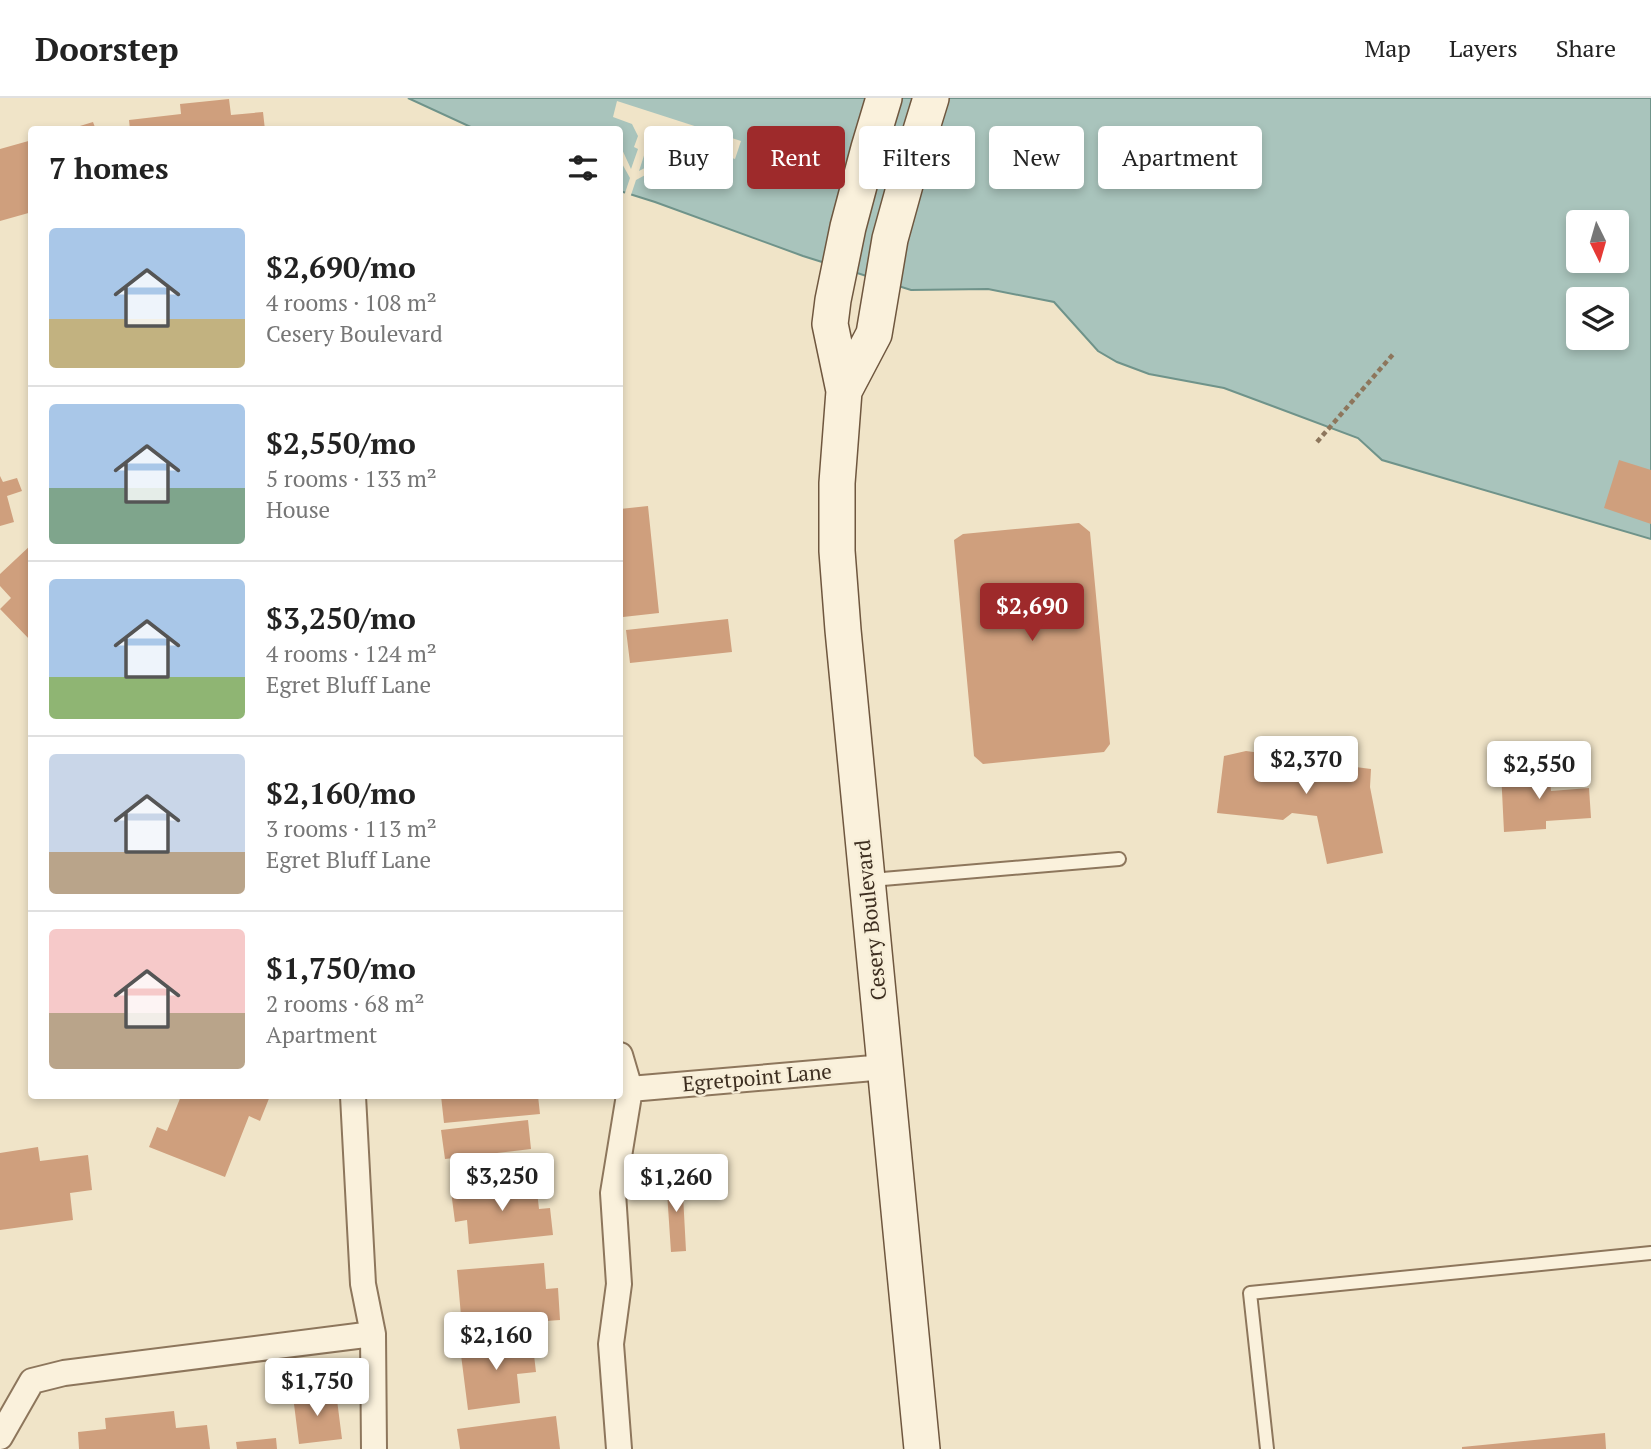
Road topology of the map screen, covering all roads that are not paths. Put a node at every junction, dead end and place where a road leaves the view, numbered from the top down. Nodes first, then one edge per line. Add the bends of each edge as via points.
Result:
1 (884, 98) edge
2 (931, 98) edge
3 (845, 391) junction
4 (1119, 859) dead end
5 (867, 881) junction
6 (623, 1065) edge
7 (885, 1066) junction
8 (630, 1089) junction
9 (352, 1099) edge
10 (1651, 1253) edge
11 (373, 1334) junction
12 (0, 1437) edge
13 (374, 1449) edge
14 (619, 1449) edge
15 (922, 1449) edge
16 (1267, 1449) edge

1 - 3 main road, Cesery Boulevard via 833,300 830,324
2 - 3 main road, Cesery Boulevard via 890,239 874,334
3 - 5 main road, Cesery Boulevard via 837,551
4 - 5 lane
5 - 7 main road, Cesery Boulevard
6 - 8 street
7 - 8 street, Egretpoint Lane
7 - 15 main road, Cesery Boulevard
8 - 14 street via 613,1194 619,1284 611,1344
9 - 11 street via 363,1284
10 - 16 lane via 1250,1293
11 - 12 street via 64,1373 32,1381
11 - 13 street

